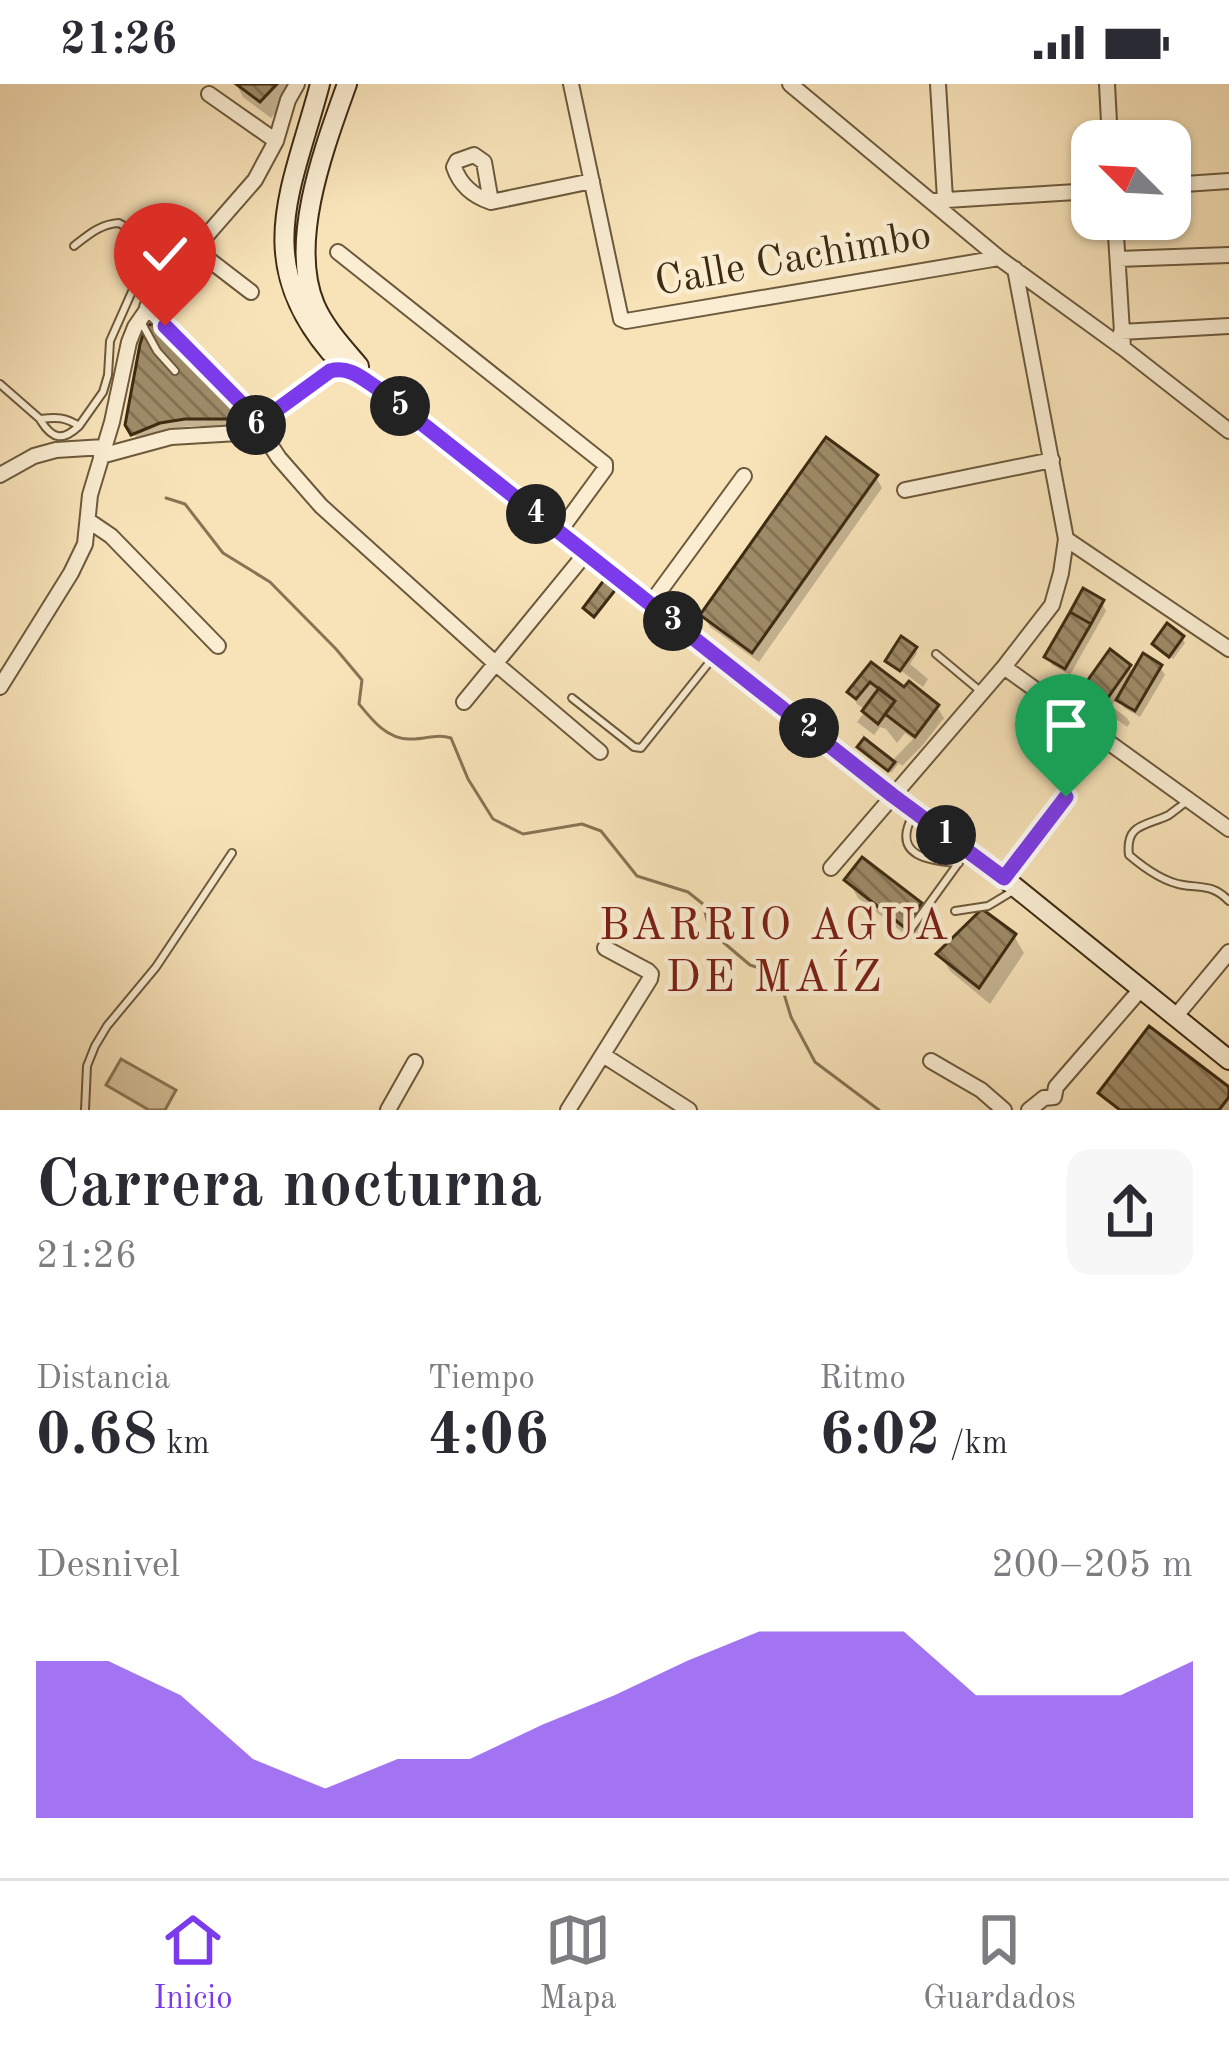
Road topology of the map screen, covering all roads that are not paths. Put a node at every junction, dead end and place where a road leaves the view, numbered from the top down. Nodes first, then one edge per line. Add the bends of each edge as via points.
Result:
1 (297, 84) edge
2 (347, 84) edge
3 (572, 84) edge
4 (790, 84) edge
5 (938, 84) edge
6 (1107, 84) edge
7 (320, 87) edge
8 (209, 94) dead end
9 (1109, 120) edge
10 (276, 141) junction
11 (592, 181) junction
12 (1229, 181) edge
13 (1191, 184) edge
14 (1071, 192) edge
15 (938, 200) junction
16 (491, 202) dead end
17 (1117, 240) edge
18 (154, 242) junction
19 (74, 246) dead end
20 (195, 249) junction
21 (338, 253) dead end
22 (1229, 255) edge
23 (1000, 258) junction
24 (1118, 259) junction
25 (183, 262) junction
26 (1015, 269) junction
27 (251, 292) dead end
28 (143, 313) junction
29 (1229, 326) edge
30 (310, 328) junction
31 (1122, 340) junction
32 (175, 371) dead end
33 (353, 372) junction
34 (0, 384) edge
35 (377, 388) junction
36 (301, 392) junction
37 (40, 419) junction
38 (256, 425) junction
39 (79, 426) junction
40 (1229, 431) edge
41 (103, 451) junction
42 (1052, 460) junction
43 (0, 476) edge
44 (744, 476) dead end
45 (905, 490) dead end
46 (89, 521) junction
47 (560, 532) junction
48 (1066, 539) junction
49 (586, 553) junction
50 (651, 603) junction
51 (218, 646) dead end
52 (1229, 649) edge
53 (936, 654) dead end
54 (716, 655) junction
55 (495, 663) junction
56 (1004, 667) junction
57 (0, 686) edge
58 (982, 692) junction
59 (572, 698) dead end
60 (464, 702) dead end
61 (600, 752) dead end
62 (892, 795) junction
63 (1066, 797) dead end
64 (1189, 800) junction
65 (915, 812) junction
66 (1229, 829) edge
67 (232, 854) dead end
68 (963, 857) junction
69 (831, 868) dead end
70 (1010, 883) junction
71 (1229, 901) edge
72 (956, 911) dead end
73 (910, 930) dead end
74 (605, 948) dead end
75 (1229, 952) edge
76 (1141, 988) junction
77 (1175, 1017) junction
78 (603, 1055) junction
79 (1229, 1060) edge
80 (932, 1061) dead end
81 (416, 1062) dead end
82 (1054, 1097) junction
83 (85, 1110) edge
84 (388, 1110) edge
85 (568, 1110) edge
86 (689, 1110) edge
87 (1004, 1110) edge
88 (1029, 1110) edge
89 (1066, 1110) edge

1 - 10 street
2 - 35 main road via 314,188 305,263 325,325
3 - 11 street, Calle Cachimbo
4 - 15 street
5 - 15 street
6 - 9 street
7 - 30 main road via 282,247
8 - 10 street
10 - 20 street via 255,180
11 - 16 street
11 - 23 street, Calle Cachimbo via 626,321
12 - 13 street
14 - 15 street
15 - 23 street
17 - 24 street
18 - 19 lane via 118,223
18 - 25 lane
18 - 39 lane via 110,341 100,400
20 - 25 street
20 - 27 street
21 - 47 street via 605,464
22 - 24 street
23 - 26 street
24 - 31 street
25 - 28 street
26 - 31 street
26 - 42 street
28 - 32 lane via 157,351
28 - 38 street
28 - 41 street
29 - 31 street
30 - 33 main road
30 - 36 street via 324,360
31 - 40 street
33 - 35 main road
33 - 36 street via 330,371
34 - 37 lane
35 - 47 main road
36 - 38 street
37 - 39 lane
37 - 39 lane via 58,438
38 - 41 street via 238,433 186,427
38 - 55 street via 321,506
41 - 43 street via 56,450
41 - 46 street
42 - 45 street
42 - 48 street
44 - 50 street
46 - 51 street
46 - 57 street via 80,557
47 - 49 main road
48 - 52 street
48 - 56 street via 1052,605
49 - 50 main road
49 - 55 street
50 - 54 main road
53 - 58 lane
54 - 59 lane via 641,748
54 - 62 main road
55 - 60 street
55 - 61 street
56 - 58 street
56 - 64 street
58 - 62 street
62 - 65 main road
62 - 69 street
63 - 70 street
64 - 66 street
64 - 71 lane via 1135,830 1129,855 1164,878 1210,886
65 - 68 main road
65 - 68 lane via 906,833 912,850 934,861
67 - 83 lane via 94,1046
68 - 70 main road
68 - 73 lane
70 - 72 lane via 988,906
70 - 76 main road
74 - 78 street via 651,974
75 - 77 street
76 - 77 main road
76 - 82 street
77 - 79 main road
78 - 85 street
78 - 86 street
80 - 87 street
81 - 84 street
82 - 88 street
82 - 89 street

